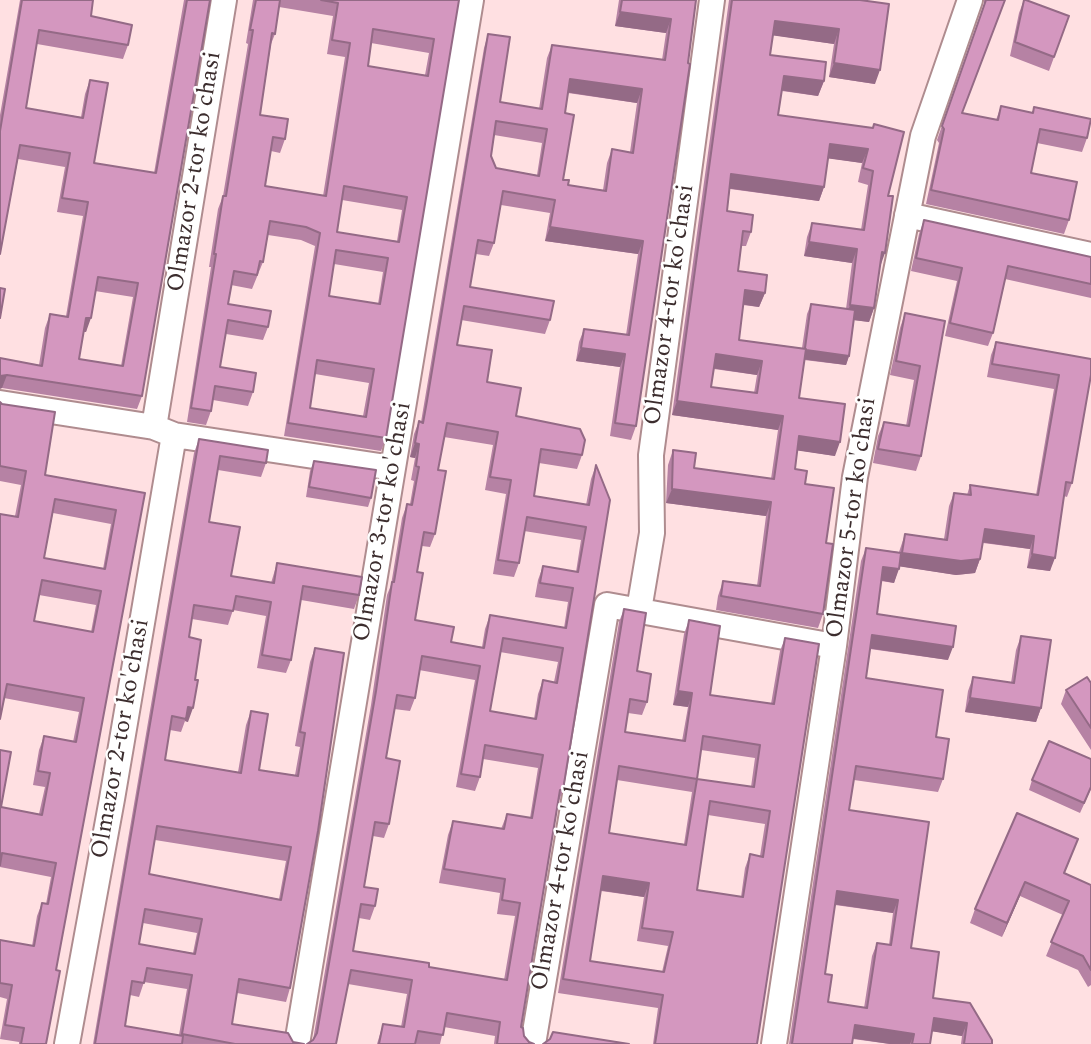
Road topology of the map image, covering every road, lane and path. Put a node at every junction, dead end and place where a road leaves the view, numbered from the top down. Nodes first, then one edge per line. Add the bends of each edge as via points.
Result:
1 (224, 0) edge
2 (471, 0) edge
3 (712, 0) edge
4 (970, 0) edge
5 (907, 215) junction
6 (1091, 255) edge
7 (0, 403) edge
8 (164, 431) junction
9 (393, 468) junction
10 (639, 610) junction
11 (834, 646) junction
12 (67, 1044) edge
13 (297, 1044) edge
14 (533, 1044) edge
15 (774, 1044) edge

1 - 8 street, Olmazor 2-tor ko'chasi
2 - 9 street, Olmazor 3-tor ko'chasi
3 - 10 street, Olmazor 4-tor ko'chasi via 651,455 652,533
4 - 5 street, Olmazor 5-tor ko'chasi via 923,136
5 - 6 street
5 - 11 street, Olmazor 5-tor ko'chasi via 855,477
7 - 8 street
8 - 9 street
8 - 12 street, Olmazor 2-tor ko'chasi via 115,785
9 - 13 street, Olmazor 3-tor ko'chasi
10 - 11 street, Olmazor 4-tor ko'chasi
10 - 14 street, Olmazor 4-tor ko'chasi via 607,605
11 - 15 street, Olmazor 5-tor ko'chasi

